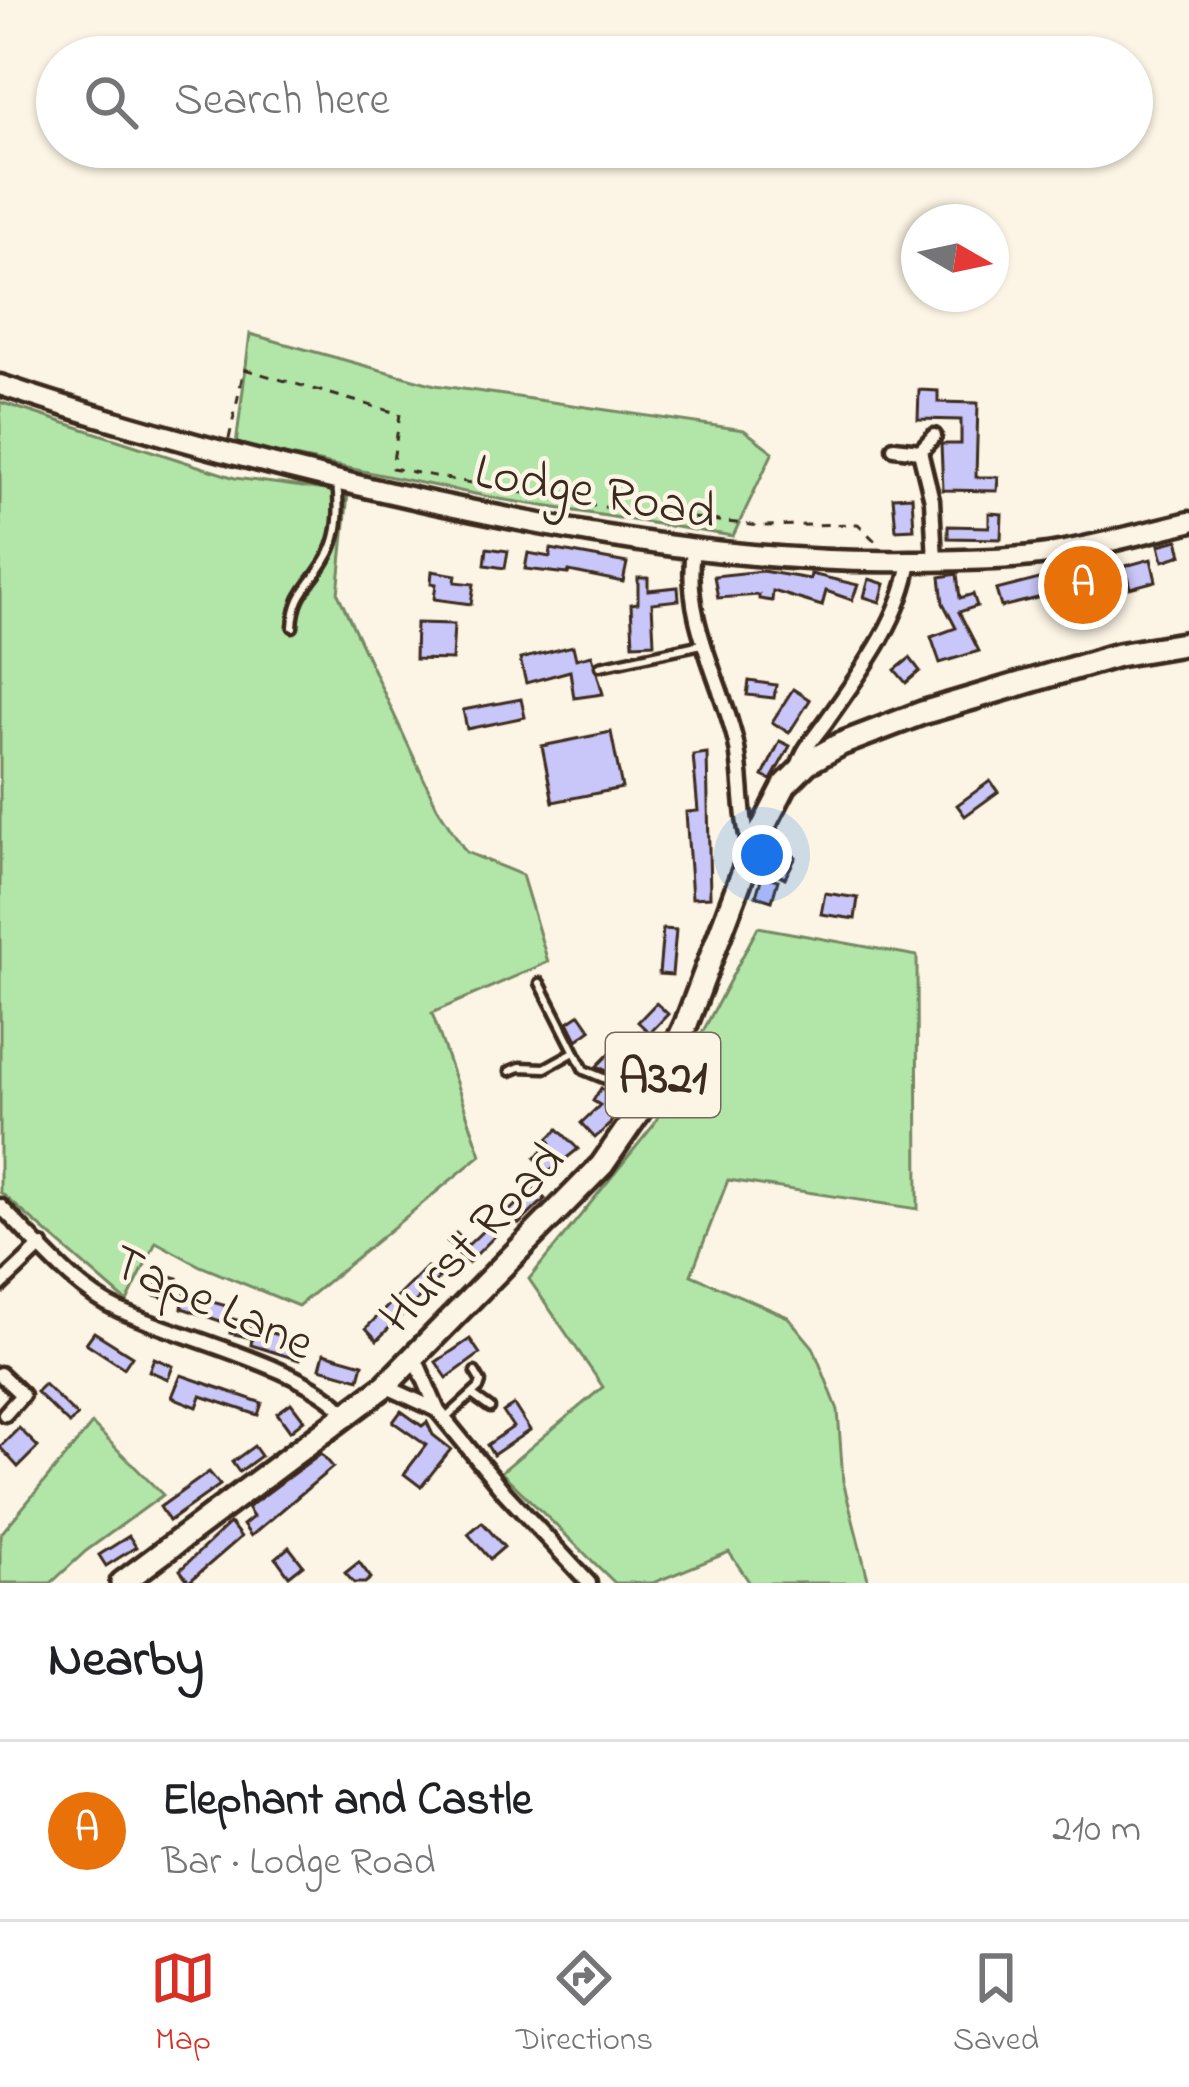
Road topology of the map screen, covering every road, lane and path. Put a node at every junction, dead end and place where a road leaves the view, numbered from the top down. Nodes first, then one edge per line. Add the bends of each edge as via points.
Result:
1 (0, 385) edge
2 (934, 436) dead end
3 (894, 448) dead end
4 (920, 451) junction
5 (226, 453) junction
6 (337, 480) junction
7 (1189, 522) edge
8 (693, 550) junction
9 (903, 561) junction
10 (935, 561) junction
11 (293, 627) dead end
12 (702, 644) junction
13 (1189, 644) edge
14 (600, 666) dead end
15 (827, 720) junction
16 (841, 744) junction
17 (797, 772) junction
18 (745, 806) junction
19 (769, 812) junction
20 (752, 849) junction
21 (540, 983) dead end
22 (574, 1052) junction
23 (510, 1071) dead end
24 (651, 1097) junction
25 (0, 1206) edge
26 (40, 1246) junction
27 (0, 1285) edge
28 (415, 1358) junction
29 (475, 1372) dead end
30 (0, 1374) edge
31 (385, 1386) junction
32 (472, 1395) junction
33 (490, 1408) dead end
34 (5, 1414) dead end
35 (346, 1414) junction
36 (442, 1415) junction
37 (122, 1583) edge
38 (589, 1583) edge

1 - 5 main road, Lodge Road
2 - 4 street
3 - 4 street
4 - 10 street
5 - 6 main road, Lodge Road
5 - 9 path via 244,369 400,414 392,468 587,505 760,526 858,524
6 - 8 main road, Lodge Road
6 - 11 lane via 335,539 298,598
7 - 10 main road, Lodge Road via 1064,551
8 - 9 main road, Lodge Road
8 - 12 street
9 - 10 main road, Lodge Road
9 - 15 street via 904,593
12 - 14 lane
12 - 18 street via 735,739
13 - 16 main road, Hurst Road / A321 via 1084,664
15 - 16 street
15 - 17 street
16 - 17 main road, Hurst Road / A321
17 - 19 main road, Hurst Road / A321
18 - 19 street
18 - 20 street
19 - 20 main road, Hurst Road / A321
20 - 24 main road, Hurst Road / A321
21 - 22 lane
22 - 23 lane via 545,1068
22 - 24 lane via 588,1075
24 - 28 main road, Hurst Road / A321 via 602,1165
25 - 26 street, Tape Lane
26 - 27 street
26 - 35 street, Tape Lane via 114,1309 317,1387
28 - 31 main road, Hurst Road / A321
28 - 36 street
29 - 32 lane via 481,1382
30 - 34 street via 22,1395
31 - 35 main road, Hurst Road / A321
31 - 36 street
32 - 33 lane
32 - 36 lane
35 - 37 main road, Hurst Road / A321
36 - 38 street

